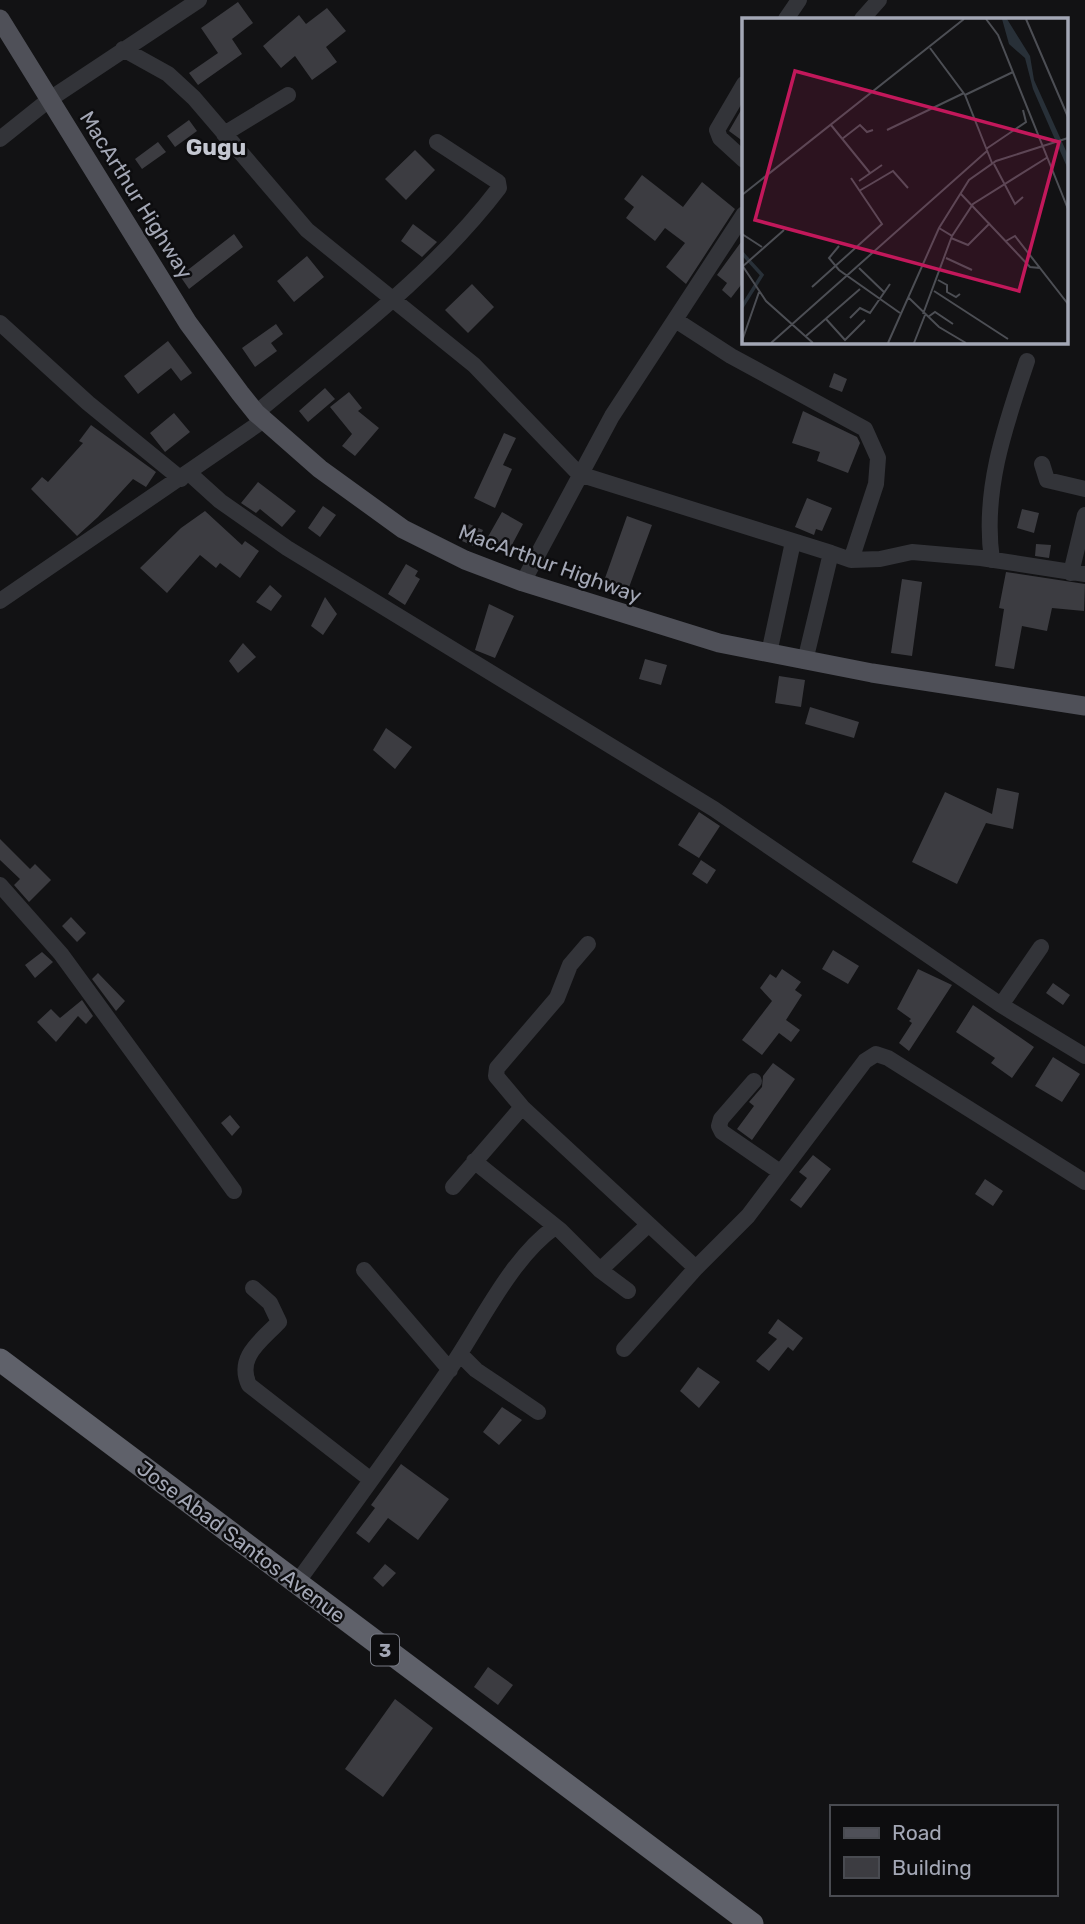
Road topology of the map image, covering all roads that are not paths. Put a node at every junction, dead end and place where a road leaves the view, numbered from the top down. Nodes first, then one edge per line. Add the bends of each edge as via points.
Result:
1 (199, 0) edge
2 (799, 0) edge
3 (878, 0) edge
4 (787, 18) edge
5 (863, 18) edge
6 (0, 19) edge
7 (123, 49) junction
8 (742, 87) edge
9 (288, 95) dead end
10 (48, 97) junction
11 (224, 134) junction
12 (0, 139) edge
13 (437, 142) dead end
14 (742, 158) edge
15 (742, 217) edge
16 (391, 300) junction
17 (677, 321) junction
18 (0, 323) edge
19 (1027, 361) dead end
20 (260, 417) junction
21 (1042, 464) dead end
22 (579, 474) junction
23 (185, 476) junction
24 (1085, 489) edge
25 (1085, 515) edge
26 (793, 542) junction
27 (831, 553) junction
28 (851, 559) junction
29 (992, 560) junction
30 (1078, 573) edge
31 (523, 582) junction
32 (0, 601) edge
33 (769, 653) junction
34 (805, 661) junction
35 (1085, 706) edge
36 (0, 885) edge
37 (588, 944) dead end
38 (1041, 947) dead end
39 (1001, 1004) junction
40 (1085, 1056) edge
41 (754, 1081) dead end
42 (522, 1107) junction
43 (474, 1161) junction
44 (780, 1171) junction
45 (1085, 1182) edge
46 (453, 1187) dead end
47 (234, 1191) dead end
48 (648, 1225) junction
49 (555, 1227) junction
50 (695, 1268) junction
51 (364, 1270) dead end
52 (600, 1270) junction
53 (253, 1288) dead end
54 (628, 1291) dead end
55 (624, 1349) dead end
56 (460, 1354) junction
57 (0, 1360) edge
58 (450, 1370) junction
59 (538, 1412) dead end
60 (371, 1480) junction
61 (296, 1584) junction
62 (752, 1924) edge

1 - 7 street
2 - 4 street
3 - 5 street
6 - 10 main road, MacArthur Highway
7 - 10 street
7 - 11 street via 168,75
8 - 14 street via 717,130
9 - 11 street
10 - 12 street
10 - 20 main road, MacArthur Highway via 188,323
11 - 16 street via 307,230
13 - 16 street via 498,182 499,188 457,240
15 - 17 street
16 - 20 street
16 - 22 street via 474,365
17 - 22 street
17 - 28 street via 865,429 878,458 876,484
18 - 23 street via 88,403
19 - 29 street via 991,482
20 - 23 street
20 - 31 main road, MacArthur Highway via 357,499 402,529
21 - 24 street via 1047,480
22 - 26 street
22 - 31 street
23 - 32 street
23 - 39 street via 287,548 713,809
25 - 30 street
26 - 27 street
26 - 33 street
27 - 28 street
27 - 34 street
28 - 29 street via 912,552
29 - 30 street
31 - 33 main road, MacArthur Highway via 669,630
33 - 34 main road, MacArthur Highway
34 - 35 main road, MacArthur Highway
36 - 47 street via 61,954
37 - 42 street via 570,965 556,998 497,1068 496,1076
38 - 39 street
39 - 40 street
41 - 44 street via 720,1119 719,1126
42 - 43 street
42 - 48 street
43 - 46 street
43 - 49 street
44 - 45 street via 865,1061 876,1054
44 - 50 street via 748,1216
48 - 50 street
48 - 52 street
49 - 52 street
49 - 56 street via 505,1283
50 - 55 street
51 - 58 street
52 - 54 street
53 - 60 street via 270,1303 279,1322 247,1356 244,1368 249,1385
56 - 58 street
56 - 59 street
57 - 61 highway, Jose Abad Santos Avenue / 3
58 - 60 street
60 - 61 street
61 - 62 highway, Jose Abad Santos Avenue / 3

